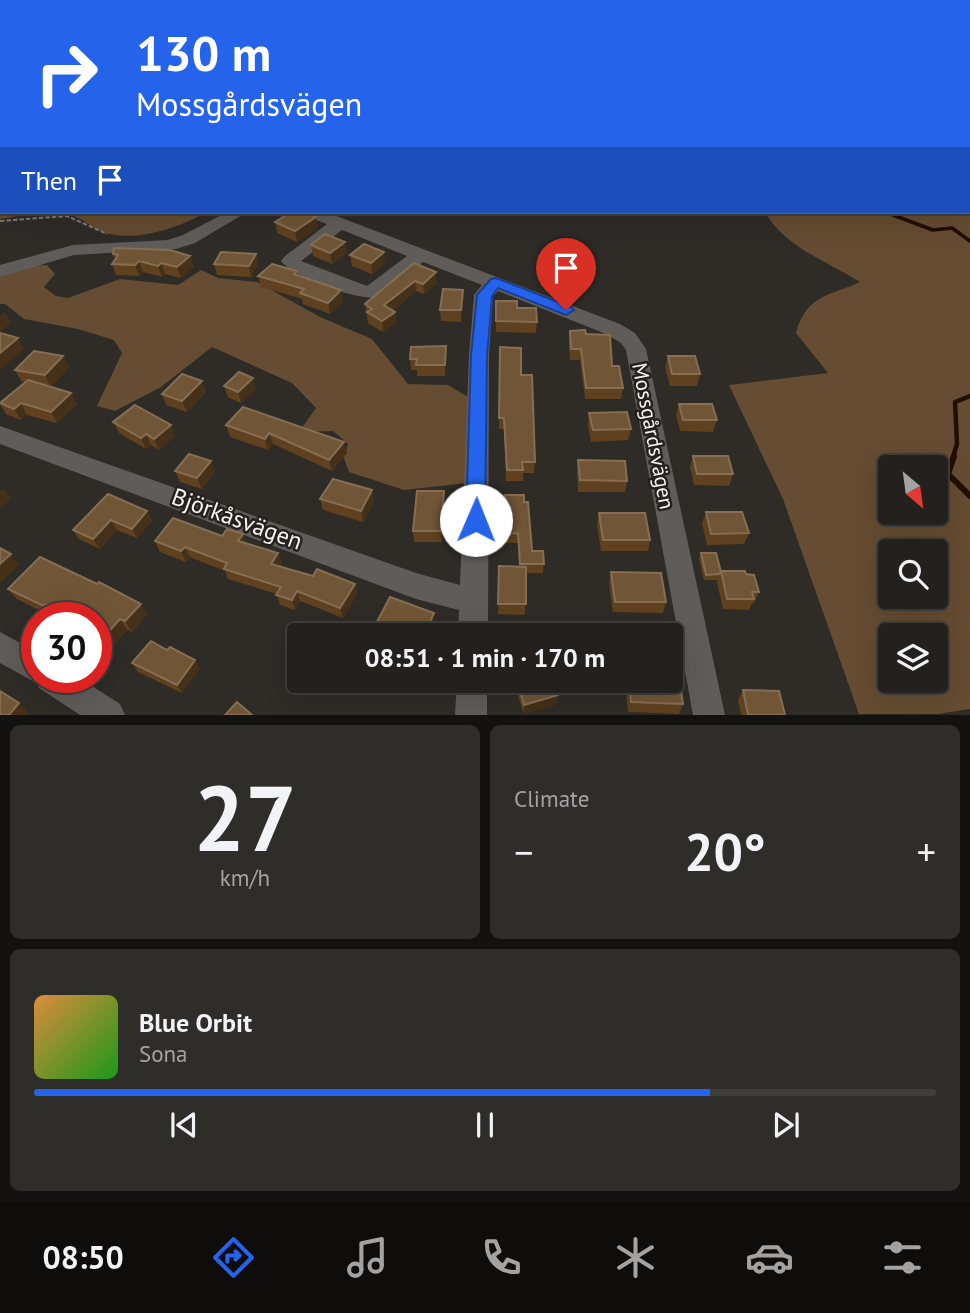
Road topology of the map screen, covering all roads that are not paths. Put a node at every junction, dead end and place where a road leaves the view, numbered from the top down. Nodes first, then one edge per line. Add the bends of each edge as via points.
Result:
1 (235, 214) edge
2 (316, 214) edge
3 (340, 223) junction
4 (421, 254) junction
5 (0, 271) edge
6 (496, 282) junction
7 (0, 435) edge
8 (474, 601) junction
9 (473, 623) edge
10 (0, 646) edge
11 (21, 659) edge
12 (75, 693) edge
13 (472, 693) edge
14 (109, 715) edge
15 (471, 715) edge
16 (709, 715) edge

1 - 5 street via 170,245 73,250
2 - 3 street, Mossgårdsvägen
3 - 4 street, Mossgårdsvägen
3 - 4 street via 290,261 371,293
4 - 6 street, Mossgårdsvägen
6 - 8 street via 484,295 479,356
6 - 16 street, Mossgårdsvägen via 613,329 636,349
7 - 8 street, Björkåsvägen via 416,586
8 - 9 street
10 - 11 street
12 - 14 street
13 - 15 street

